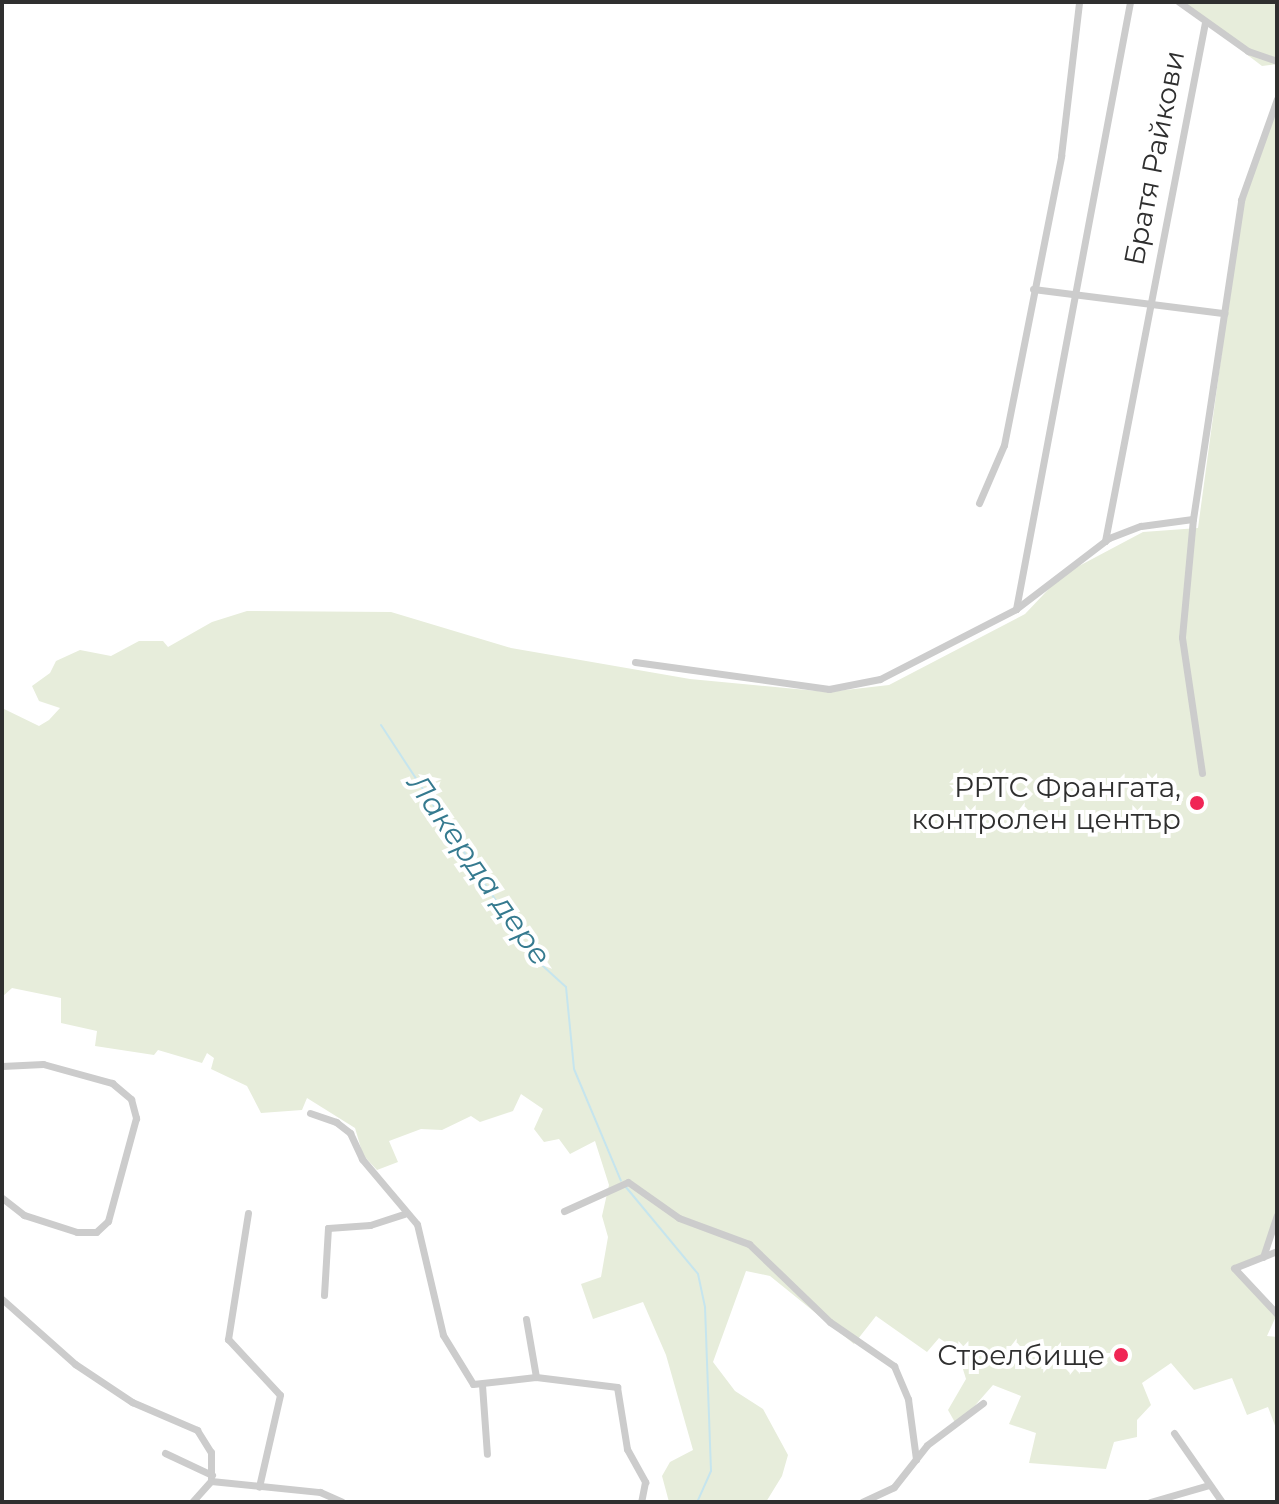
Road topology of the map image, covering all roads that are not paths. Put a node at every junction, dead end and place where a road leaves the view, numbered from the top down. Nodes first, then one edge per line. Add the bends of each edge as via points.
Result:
1 (1079, 2) edge
2 (1130, 2) edge
3 (1179, 2) edge
4 (1205, 22) junction
5 (1277, 61) edge
6 (1277, 99) edge
7 (1033, 289) junction
8 (1073, 294) junction
9 (1147, 303) junction
10 (1224, 313) junction
11 (979, 503) dead end
12 (1193, 519) junction
13 (1105, 541) junction
14 (1016, 609) junction
15 (635, 662) dead end
16 (1202, 773) dead end
17 (2, 1066) edge
18 (310, 1113) dead end
19 (2, 1198) edge
20 (564, 1211) dead end
21 (248, 1213) dead end
22 (404, 1214) junction
23 (1277, 1215) edge
24 (1277, 1251) edge
25 (1263, 1257) junction
26 (324, 1295) dead end
27 (2, 1299) edge
28 (1277, 1314) edge
29 (526, 1319) dead end
30 (536, 1377) junction
31 (482, 1385) junction
32 (983, 1403) dead end
33 (1174, 1433) dead end
34 (165, 1453) dead end
35 (487, 1454) dead end
36 (916, 1459) junction
37 (212, 1478) junction
38 (1211, 1486) junction
39 (259, 1487) junction
40 (878, 1501) edge
41 (192, 1502) edge
42 (342, 1502) edge
43 (641, 1502) edge
44 (862, 1502) edge
45 (1150, 1502) edge
46 (1222, 1502) edge

1 - 7 street via 1061,156
2 - 8 street
3 - 4 street
4 - 5 street via 1263,60
4 - 9 street, Братя Райкови
6 - 10 street via 1241,200
7 - 8 street
7 - 11 street via 1004,445
8 - 9 street
8 - 14 street
9 - 10 street
9 - 13 street, Братя Райкови
10 - 12 street
12 - 13 street via 1141,526
12 - 16 street via 1182,637
13 - 14 street
14 - 15 street via 891,676 829,689
17 - 19 street via 43,1064 112,1083 136,1110 108,1221 96,1232 77,1232 24,1215
18 - 22 street via 350,1133 362,1159
20 - 36 street via 628,1182 679,1218 749,1244 830,1322 894,1366 908,1399
21 - 39 street via 228,1339 278,1390
22 - 26 street via 370,1225 328,1228
22 - 31 street via 418,1226 443,1335 473,1384
23 - 25 street
24 - 25 street
25 - 28 street via 1234,1268
27 - 37 street via 75,1364 132,1402 197,1430 211,1452
29 - 30 street
30 - 31 street
30 - 43 street via 617,1387 627,1449 645,1482
31 - 35 street
32 - 36 street
33 - 38 street
34 - 37 street
36 - 40 street
37 - 39 street
37 - 41 street
38 - 45 street via 1200,1484
38 - 46 street
39 - 42 street via 320,1492
40 - 44 street

